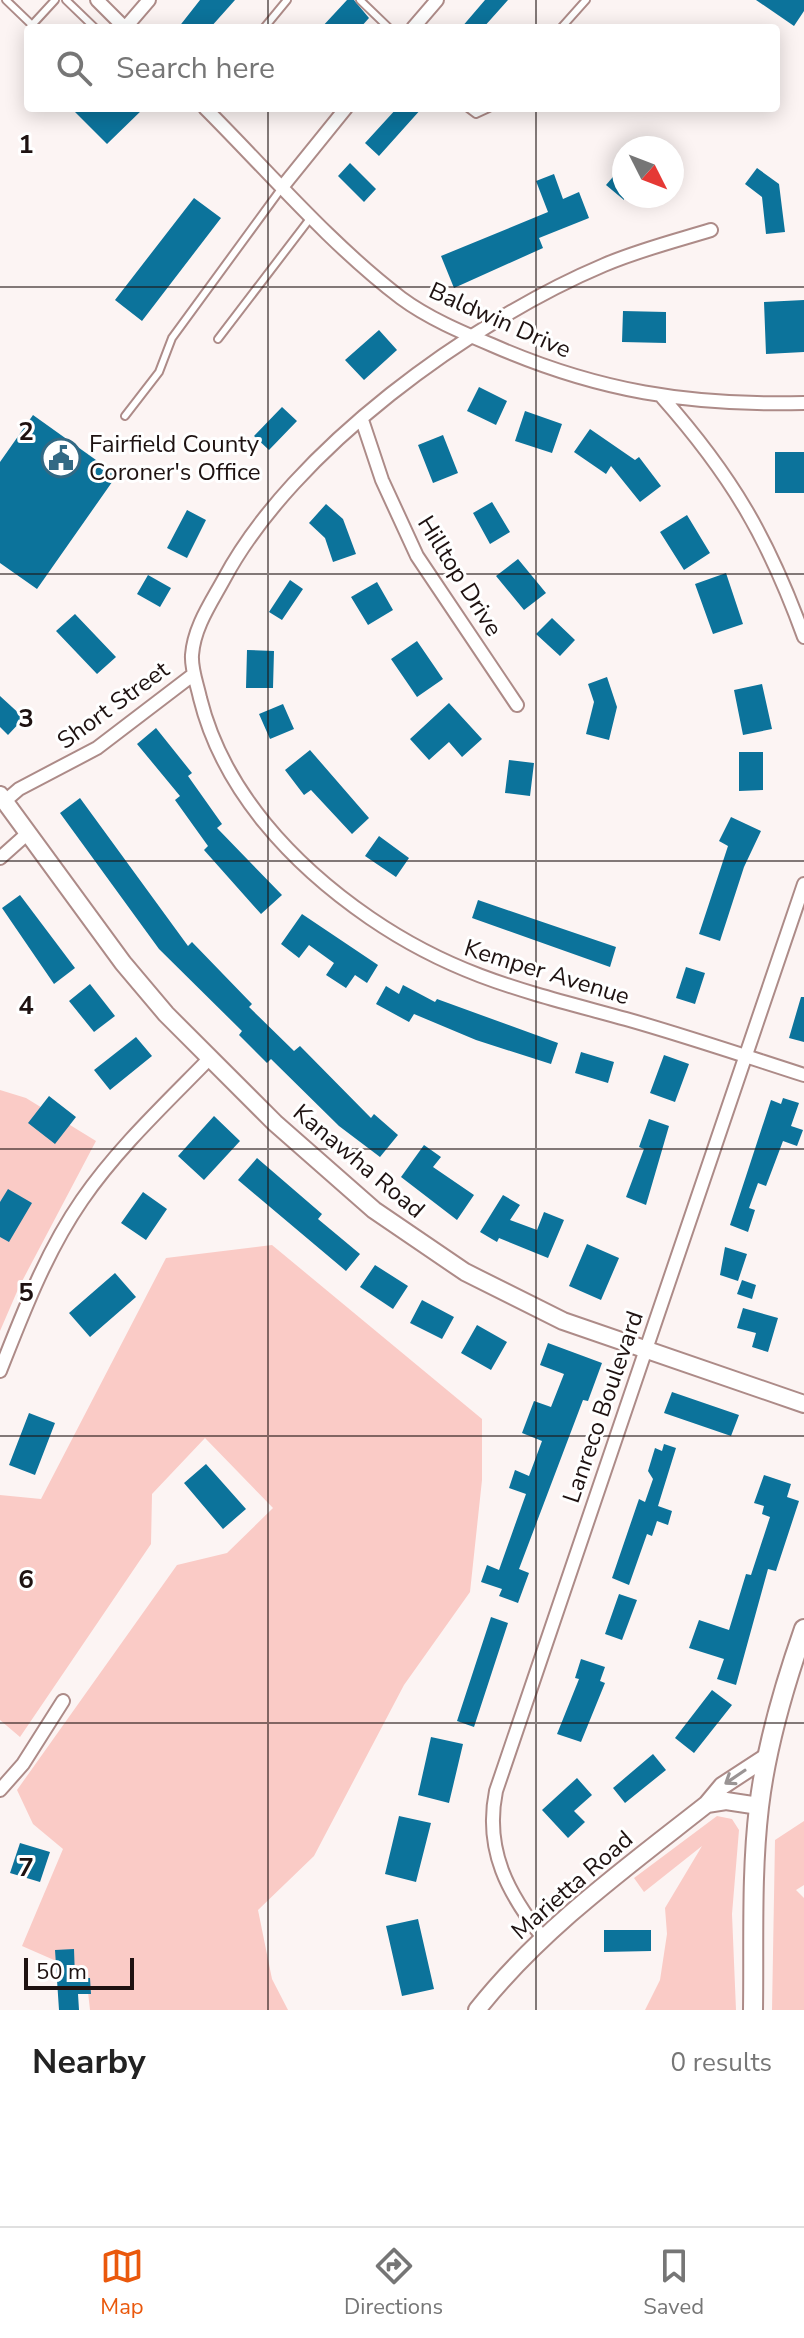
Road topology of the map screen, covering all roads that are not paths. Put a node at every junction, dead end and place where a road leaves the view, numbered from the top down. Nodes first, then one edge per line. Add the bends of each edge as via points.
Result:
1 (6, 0) edge
2 (55, 0) edge
3 (66, 0) edge
4 (97, 0) edge
5 (149, 0) edge
6 (287, 0) edge
7 (360, 0) edge
8 (437, 0) edge
9 (586, 0) edge
10 (31, 24) edge
11 (33, 24) edge
12 (91, 24) edge
13 (121, 24) edge
14 (128, 24) edge
15 (267, 24) edge
16 (385, 24) edge
17 (416, 24) edge
18 (565, 24) edge
19 (209, 112) edge
20 (343, 112) edge
21 (283, 186) junction
22 (312, 216) junction
23 (711, 230) dead end
24 (471, 336) junction
25 (218, 339) dead end
26 (662, 397) junction
27 (804, 403) edge
28 (125, 416) dead end
29 (362, 420) junction
30 (804, 637) edge
31 (194, 674) junction
32 (517, 705) dead end
33 (3, 798) edge
34 (28, 833) junction
35 (0, 858) edge
36 (804, 884) edge
37 (747, 1056) junction
38 (208, 1060) junction
39 (804, 1075) edge
40 (645, 1350) junction
41 (0, 1371) edge
42 (804, 1404) edge
43 (804, 1629) edge
44 (63, 1701) dead end
45 (768, 1756) junction
46 (0, 1790) edge
47 (707, 1804) junction
48 (759, 1806) junction
49 (544, 1939) junction
50 (477, 2010) edge
51 (753, 2010) edge

1 - 10 lane
2 - 11 lane
3 - 12 lane
4 - 13 street
5 - 14 street
6 - 15 lane
7 - 16 lane
8 - 17 street
9 - 18 lane
19 - 21 street, Baldwin Drive
20 - 21 street
21 - 22 street, Baldwin Drive
21 - 28 lane via 172,338 159,372
22 - 24 street, Baldwin Drive via 403,300
22 - 25 lane
23 - 24 street, Kemper Avenue via 604,265
24 - 26 street, Baldwin Drive via 565,375
24 - 29 street, Kemper Avenue
26 - 27 street, Baldwin Drive
26 - 30 street via 742,499 777,565
29 - 31 street, Kemper Avenue via 294,484 245,542 202,620 193,649
29 - 32 street, Hilltop Drive via 417,556
31 - 33 street, Short Street via 97,748
31 - 37 street, Kemper Avenue via 216,745 251,806 301,862 366,916 441,961 500,986
33 - 34 street, Kanawha Road
34 - 35 street
34 - 38 street, Kanawha Road via 123,963
36 - 37 street, Lanreco Boulevard
37 - 39 street, Kemper Avenue
37 - 40 street, Lanreco Boulevard
38 - 40 street, Kanawha Road via 323,1168 422,1245 563,1321
38 - 41 street via 80,1202 37,1282
40 - 42 street, Kanawha Road
40 - 49 street, Lanreco Boulevard via 492,1811 500,1870
43 - 45 main road
44 - 46 street
45 -> 47 street, Marietta Road via 722,1786
45 - 48 main road
47 - 48 street
47 - 49 street, Marietta Road
48 - 51 main road
49 - 50 street, Marietta Road

